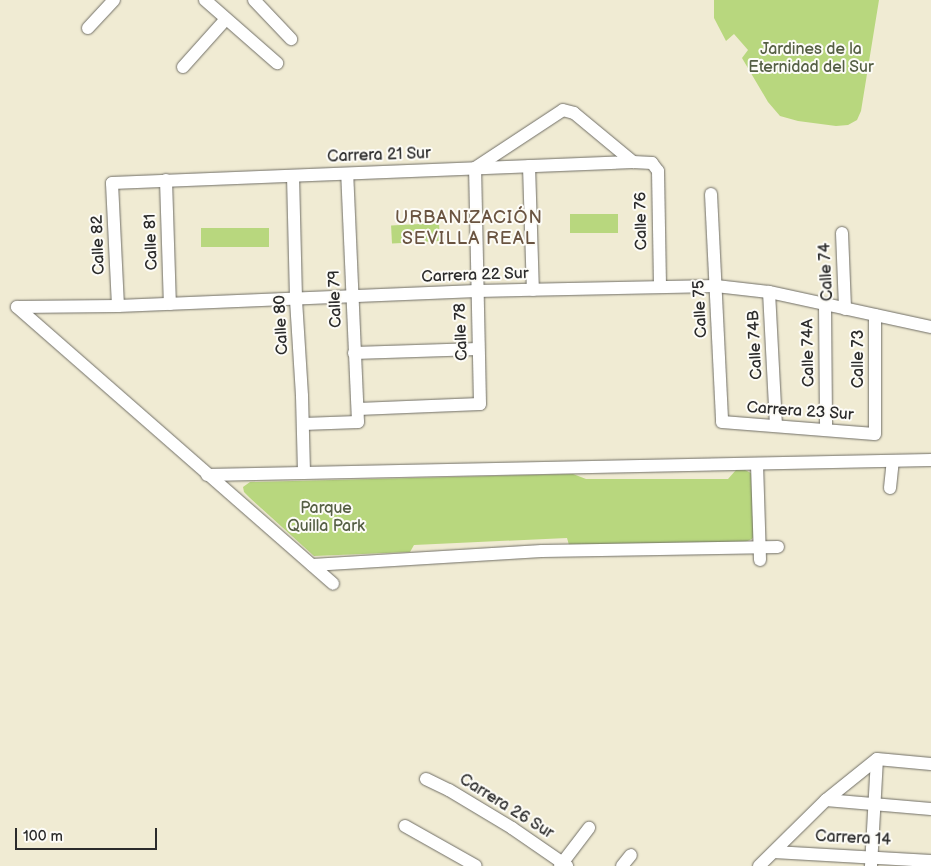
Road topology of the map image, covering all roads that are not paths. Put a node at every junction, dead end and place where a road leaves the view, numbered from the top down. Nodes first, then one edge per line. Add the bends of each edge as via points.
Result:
1 (114, 0) edge
2 (205, 0) edge
3 (254, 0) edge
4 (226, 20) junction
5 (88, 28) dead end
6 (291, 39) dead end
7 (277, 63) dead end
8 (183, 67) dead end
9 (633, 162) junction
10 (647, 162) joint
11 (529, 166) junction
12 (475, 168) junction
13 (346, 174) junction
14 (293, 176) junction
15 (166, 180) junction
16 (112, 183) joint
17 (711, 194) dead end
18 (842, 233) dead end
19 (716, 286) junction
20 (660, 288) junction
21 (532, 290) junction
22 (477, 291) junction
23 (769, 292) junction
24 (352, 296) junction
25 (296, 300) junction
26 (170, 304) junction
27 (825, 305) junction
28 (118, 306) junction
29 (845, 310) junction
30 (875, 315) junction
31 (931, 327) edge
32 (478, 349) junction
33 (354, 353) junction
34 (358, 409) junction
35 (722, 422) joint
36 (303, 424) junction
37 (776, 426) junction
38 (826, 430) junction
39 (875, 434) joint
40 (931, 460) edge
41 (893, 461) junction
42 (757, 464) junction
43 (304, 472) junction
44 (207, 475) junction
45 (890, 488) dead end
46 (778, 547) dead end
47 (760, 554) junction
48 (312, 565) junction
49 (333, 584) dead end
50 (877, 760) junction
51 (931, 764) edge
52 (426, 779) dead end
53 (826, 800) junction
54 (875, 805) junction
55 (931, 809) edge
56 (405, 826) dead end
57 (590, 828) dead end
58 (774, 852) junction
59 (631, 855) dead end
60 (871, 861) edge
61 (931, 861) edge
62 (563, 865) edge
63 (476, 866) edge
64 (622, 866) edge
65 (759, 866) edge

1 - 5 street
2 - 4 street
3 - 6 street
4 - 7 street
4 - 8 street
9 - 10 street, Carrera 21 Sur
9 - 11 street, Carrera 21 Sur
9 - 12 street via 574,112 563,110
10 - 20 street, Calle 76 via 658,171
11 - 12 street, Carrera 21 Sur
11 - 21 street
12 - 13 street, Carrera 21 Sur
12 - 22 street, Calle 78
13 - 14 street, Carrera 21 Sur
13 - 24 street, Calle 79
14 - 15 street, Carrera 21 Sur
14 - 25 street, Calle 80
15 - 16 street, Carrera 21 Sur
15 - 26 street, Calle 81
16 - 28 street, Calle 82
17 - 19 street, Calle 75
18 - 29 street, Calle 74
19 - 20 street, Carrera 22 Sur
19 - 23 street, Carrera 22 Sur
19 - 35 street, Calle 75
20 - 21 street, Carrera 22 Sur
21 - 22 street, Carrera 22 Sur
22 - 24 street, Carrera 22 Sur
22 - 32 street, Calle 78
23 - 27 street, Carrera 22 Sur
23 - 37 street, Calle 74B
24 - 25 street, Carrera 22 Sur
24 - 33 street, Calle 79
25 - 26 street, Carrera 22 Sur
25 - 36 street, Calle 80
26 - 28 street, Carrera 22 Sur
27 - 29 street, Carrera 22 Sur
27 - 38 street, Calle 74A
28 - 44 street, Carrera 22 Sur via 17,307
29 - 30 street, Carrera 22 Sur
30 - 31 street, Carrera 22 Sur
30 - 39 street, Calle 73
32 - 33 street
32 - 34 street, Calle 78 via 480,404
33 - 34 street, Calle 79
34 - 36 street, Calle 79 via 358,422
35 - 37 street, Carrera 23 Sur
36 - 43 street, Calle 80
37 - 38 street, Carrera 23 Sur
38 - 39 street, Carrera 23 Sur
40 - 41 street
41 - 42 street
41 - 45 street
42 - 43 street
42 - 47 street
43 - 44 street
44 - 48 street
46 - 47 street
47 - 48 street via 542,551
48 - 49 street
50 - 51 street
50 - 53 street
50 - 54 street
52 - 62 street, Carrera 26 Sur via 512,828
53 - 54 street
53 - 58 street
54 - 55 street
54 - 60 street
56 - 63 street
57 - 62 street
58 - 60 street, Carrera 14
58 - 65 street
59 - 64 street
60 - 61 street, Carrera 14

